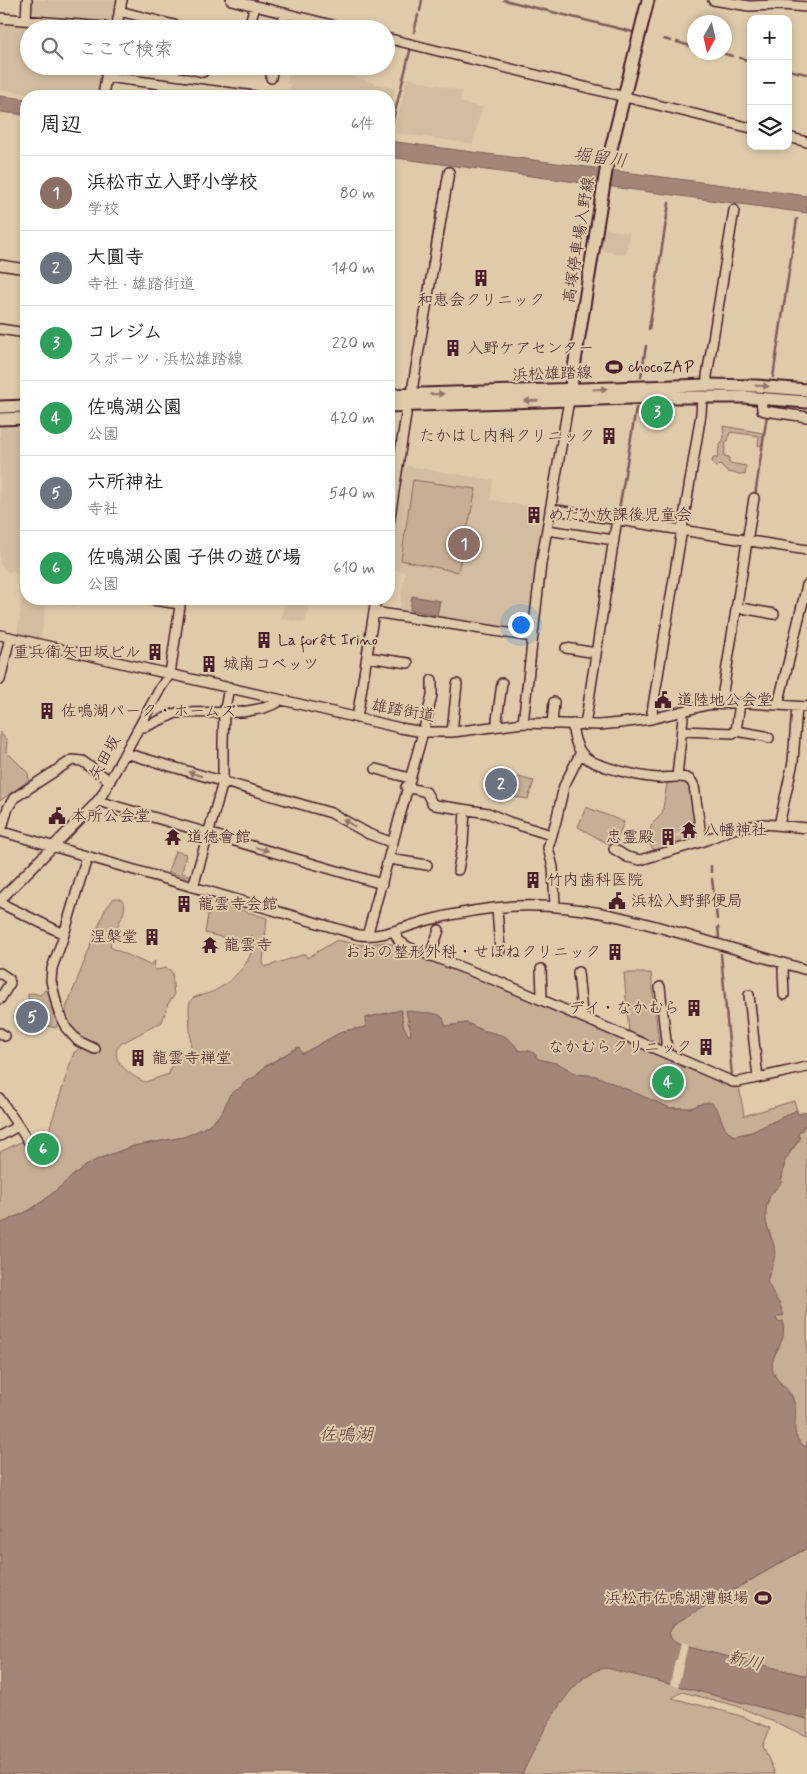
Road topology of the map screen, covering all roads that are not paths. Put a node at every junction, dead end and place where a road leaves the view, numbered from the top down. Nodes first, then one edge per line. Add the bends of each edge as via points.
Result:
1 (27, 0) edge
2 (122, 0) edge
3 (231, 0) edge
4 (648, 0) edge
5 (713, 0) edge
6 (254, 6) junction
7 (807, 7) edge
8 (119, 12) junction
9 (285, 13) junction
10 (0, 18) edge
11 (26, 20) joint
12 (118, 20) edge
13 (152, 20) edge
14 (250, 20) edge
15 (283, 20) edge
16 (304, 20) edge
17 (395, 40) edge
18 (203, 75) edge
19 (272, 75) edge
20 (106, 77) joint
21 (271, 78) dead end
22 (200, 89) junction
23 (104, 90) edge
24 (214, 90) edge
25 (624, 97) junction
26 (747, 127) edge
27 (792, 138) edge
28 (807, 142) edge
29 (449, 172) dead end
30 (734, 210) dead end
31 (0, 265) edge
32 (20, 268) edge
33 (0, 329) edge
34 (20, 332) edge
35 (708, 385) junction
36 (807, 390) edge
37 (395, 395) edge
38 (413, 395) junction
39 (570, 395) junction
40 (702, 397) junction
41 (761, 398) junction
42 (807, 402) edge
43 (406, 405) junction
44 (20, 406) edge
45 (395, 406) edge
46 (0, 407) edge
47 (807, 417) edge
48 (20, 418) edge
49 (0, 419) edge
50 (395, 479) edge
51 (754, 498) dead end
52 (550, 509) junction
53 (617, 520) junction
54 (547, 530) junction
55 (682, 530) junction
56 (614, 540) junction
57 (747, 540) junction
58 (807, 550) edge
59 (807, 585) edge
60 (180, 605) edge
61 (375, 605) edge
62 (736, 607) junction
63 (374, 612) junction
64 (774, 614) dead end
65 (803, 616) edge
66 (0, 635) edge
67 (10, 637) junction
68 (533, 637) junction
69 (566, 648) dead end
70 (596, 652) junction
71 (367, 657) junction
72 (408, 663) dead end
73 (170, 674) junction
74 (0, 680) edge
75 (432, 680) dead end
76 (502, 683) dead end
77 (457, 684) dead end
78 (229, 687) junction
79 (278, 699) junction
80 (554, 702) dead end
81 (740, 703) junction
82 (720, 704) junction
83 (778, 705) junction
84 (797, 707) junction
85 (807, 708) edge
86 (682, 711) junction
87 (224, 714) junction
88 (357, 718) junction
89 (654, 718) junction
90 (523, 723) junction
91 (140, 724) junction
92 (552, 724) junction
93 (572, 724) junction
94 (585, 725) junction
95 (498, 726) junction
96 (682, 730) junction
97 (736, 731) junction
98 (422, 732) junction
99 (452, 732) junction
100 (769, 738) dead end
101 (581, 752) junction
102 (125, 753) junction
103 (376, 769) dead end
104 (677, 777) junction
105 (110, 781) junction
106 (223, 782) junction
107 (408, 782) junction
108 (98, 801) junction
109 (465, 810) junction
110 (780, 825) junction
111 (807, 828) edge
112 (0, 831) edge
113 (208, 833) junction
114 (551, 835) junction
115 (702, 841) junction
116 (394, 843) junction
117 (53, 846) junction
118 (614, 849) dead end
119 (88, 856) junction
120 (389, 859) junction
121 (427, 865) dead end
122 (458, 870) dead end
123 (382, 884) junction
124 (193, 887) junction
125 (0, 901) edge
126 (555, 906) junction
127 (497, 908) junction
128 (439, 930) dead end
129 (394, 931) junction
130 (64, 934) junction
131 (367, 936) junction
132 (500, 951) dead end
133 (430, 956) junction
134 (785, 964) junction
135 (541, 969) dead end
136 (807, 970) edge
137 (578, 972) dead end
138 (0, 973) edge
139 (660, 986) dead end
140 (749, 995) dead end
141 (784, 995) dead end
142 (0, 999) edge
143 (541, 999) junction
144 (581, 1016) junction
145 (94, 1049) dead end
146 (666, 1053) junction
147 (807, 1067) edge
148 (758, 1078) junction
149 (0, 1099) edge
150 (18, 1126) junction
151 (0, 1136) edge
152 (29, 1142) dead end

1 - 11 street
2 - 8 street
3 - 6 street
4 - 25 main road, 高塚停車場入野線
5 - 7 street via 749,6 782,4
6 - 9 street
6 - 14 street
8 - 12 street
8 - 13 street
9 - 15 street
9 - 16 street
10 - 11 street
17 - 25 street
18 - 22 street
19 - 21 street
20 - 22 street
20 - 23 street
22 - 24 street
25 - 26 street
25 - 39 main road, 高塚停車場入野線 via 607,165
27 - 28 street
29 - 38 street
30 - 35 street
31 - 32 street
33 - 34 street
35 -> 36 main road, 浜松雄踏線
39 -> 35 main road, 浜松雄踏線
37 - 38 main road, 浜松雄踏線
38 -> 39 main road, 浜松雄踏線
39 - 40 main road, 浜松雄踏線
39 -> 43 main road, 浜松雄踏線
39 - 52 street
40 - 41 main road, 浜松雄踏線
40 - 55 street
41 - 42 main road, 浜松雄踏線
41 - 47 street via 762,410
43 - 45 main road, 浜松雄踏線
43 - 50 street
44 - 46 main road
48 - 49 main road
51 - 57 street
52 - 53 street
52 - 54 street
53 - 55 street
53 - 56 street
54 - 56 street
54 - 68 street
55 - 57 street
55 - 89 street via 652,712
56 - 70 street
57 - 58 street
57 - 62 street
59 - 65 street
60 - 73 street
61 - 63 street
62 - 64 street
62 - 82 street
63 - 68 street
63 - 71 street
65 - 83 street
66 - 67 street, 雄踏街道
67 - 73 street, 雄踏街道
67 - 74 street
68 - 90 street
69 - 70 street
70 - 94 street
71 - 72 street
71 - 88 street
73 - 78 street, 雄踏街道
73 - 91 street, 矢田坂
75 - 98 street via 432,696
76 - 95 street
77 - 99 street
78 - 79 street, 雄踏街道
78 - 87 street
79 - 87 street via 277,703 264,708
79 - 88 street, 雄踏街道
80 - 92 street
81 - 82 street, 雄踏街道
81 - 83 street, 雄踏街道
81 - 97 street
82 - 86 street, 雄踏街道
83 - 84 street, 雄踏街道
84 - 85 street, 雄踏街道
84 - 110 street via 793,762
86 - 89 street, 雄踏街道
86 - 96 street
87 - 91 street via 176,713 145,727
87 - 106 street
88 - 98 street, 雄踏街道
89 - 94 street, 雄踏街道 via 620,724
90 - 92 street, 雄踏街道
90 - 95 street, 雄踏街道
91 - 102 street, 矢田坂
92 - 93 street, 雄踏街道
93 - 94 street, 雄踏街道
93 - 101 street
95 - 99 street, 雄踏街道
96 - 97 street
96 - 104 street
97 - 100 street
98 - 99 street, 雄踏街道
98 - 107 street
101 - 104 street via 587,759 624,772 658,778
101 - 114 street via 564,786
102 - 105 street, 矢田坂
106 -> 102 street
103 - 107 street
104 - 115 street via 688,778 694,786
105 - 108 street, 矢田坂
105 - 112 street via 82,761 72,760 14,798
106 - 113 street
116 -> 106 street via 369,834 335,815
107 - 109 street via 426,792 435,805
107 - 116 street
108 - 113 street
108 - 117 street, 矢田坂
109 - 114 street via 488,813
109 - 122 street
110 - 111 street
110 - 115 street via 764,824 733,830
112 - 117 street
113 -> 123 street
113 - 124 street
114 - 126 street via 548,853 553,867
115 - 118 street via 640,860
116 - 120 street
117 - 119 street
117 - 125 street, 矢田坂
119 - 124 street
119 - 130 street
120 - 121 street
120 - 123 street
123 - 131 street
124 - 131 street
125 - 130 street
126 - 127 street
126 - 134 street via 618,916
127 - 129 street via 440,917
127 - 132 street
128 - 133 street
129 - 131 street
129 - 133 street via 403,945
130 - 145 street via 52,968 52,988 66,1028 78,1041
133 - 143 street
134 - 136 street
134 - 141 street
135 - 143 street
137 - 144 street
138 - 142 street via 10,983
139 - 146 street
140 - 148 street
143 - 144 street
144 - 146 street
146 - 148 street via 733,1082
147 - 148 street
149 - 150 street
150 - 151 street
150 - 152 street

